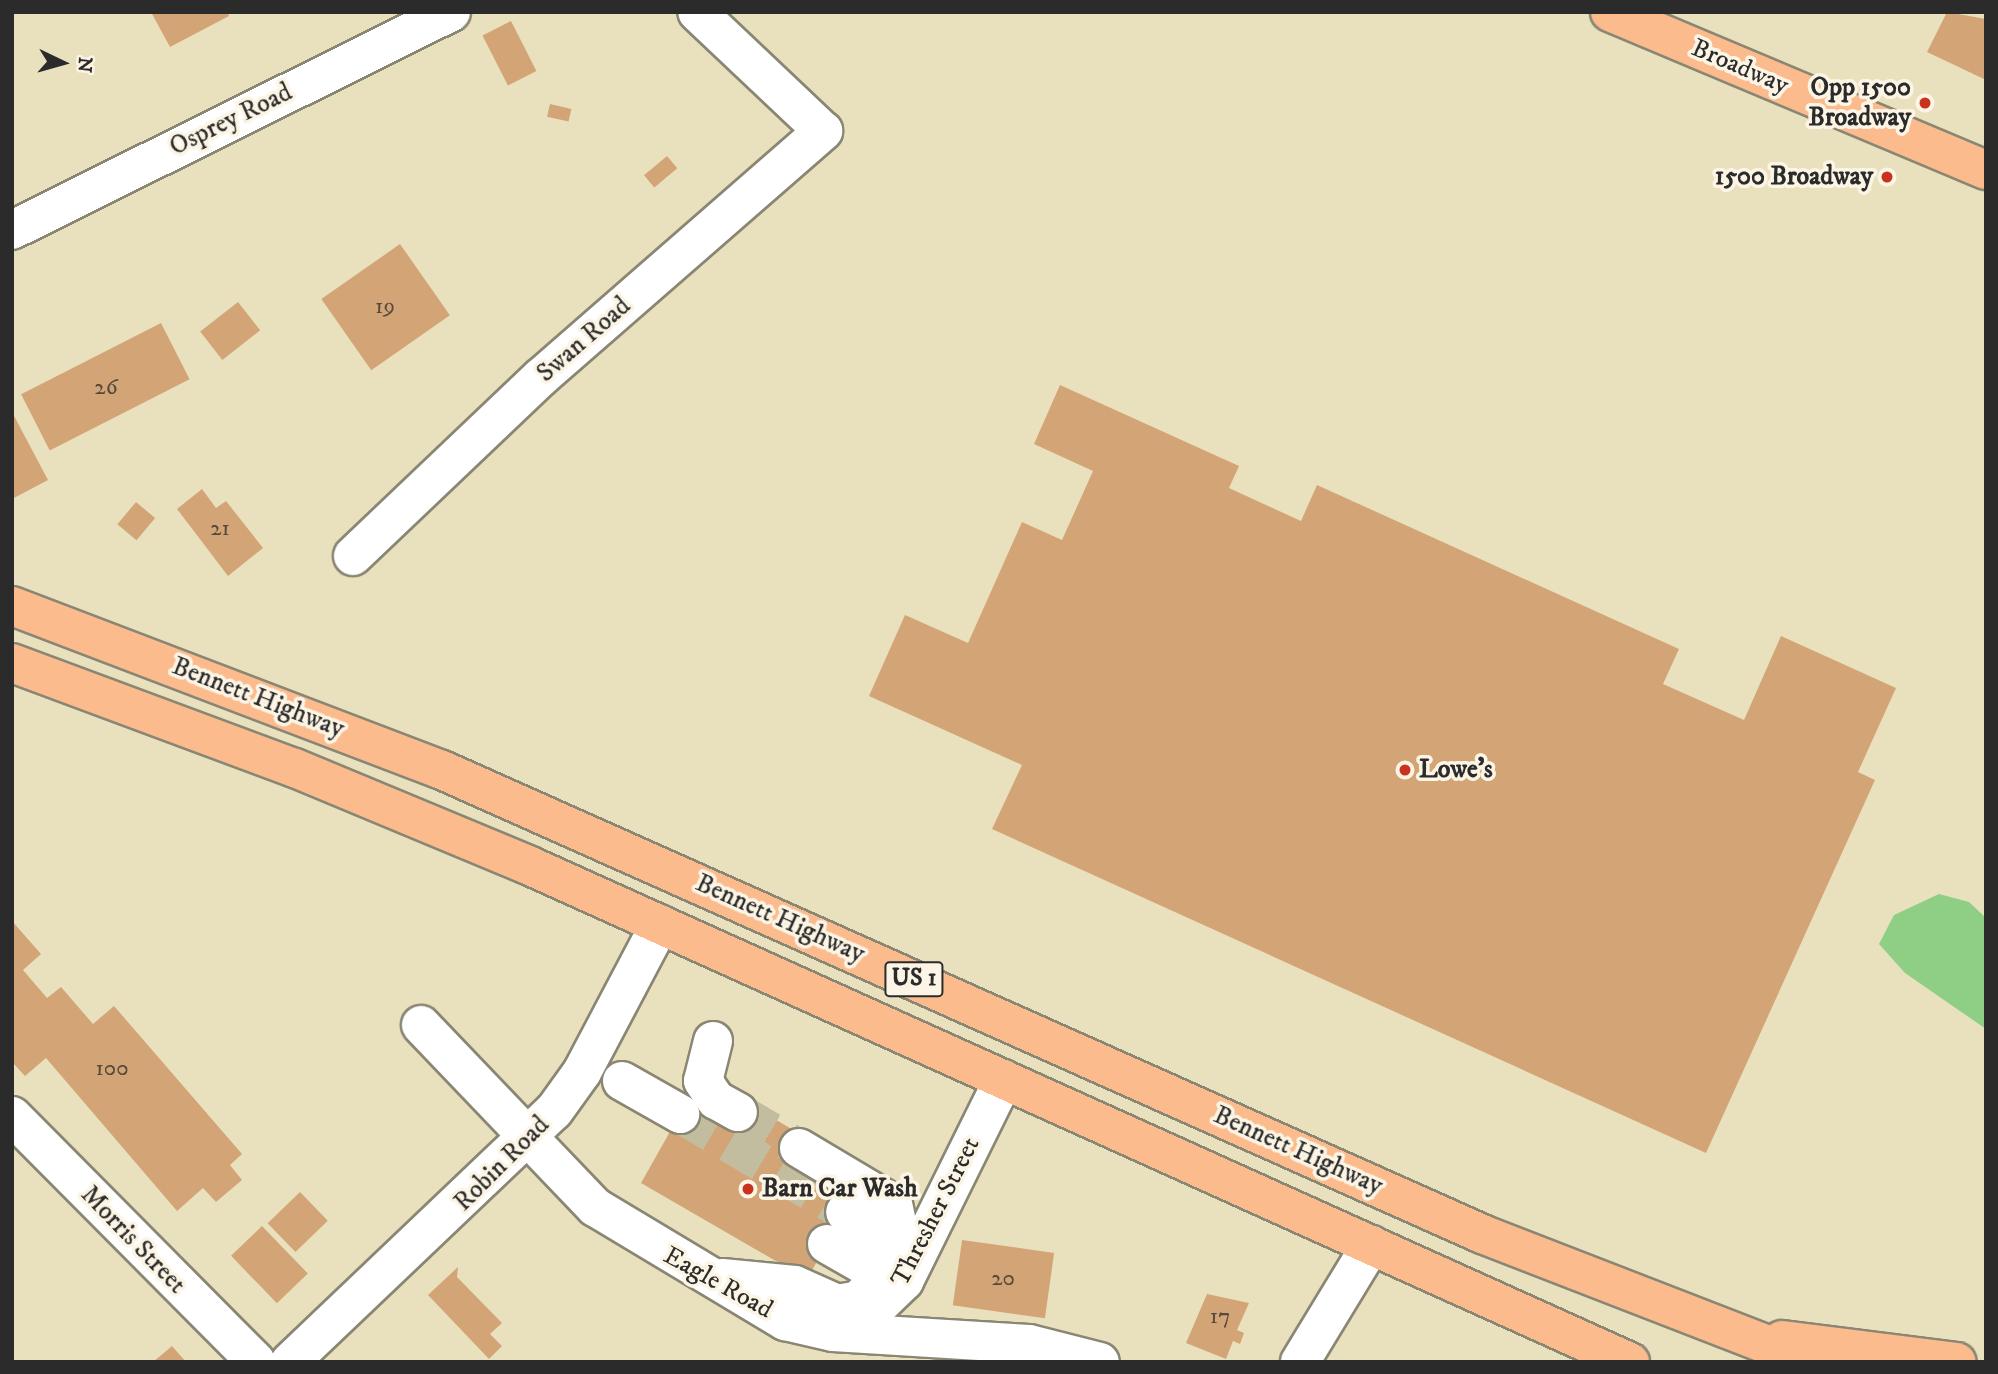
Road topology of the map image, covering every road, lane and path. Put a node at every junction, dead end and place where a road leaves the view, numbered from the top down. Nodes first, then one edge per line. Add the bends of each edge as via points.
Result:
1 (451, 12) edge
2 (697, 12) edge
3 (1610, 12) edge
4 (1986, 170) edge
5 (12, 230) edge
6 (353, 556) dead end
7 (12, 606) edge
8 (12, 663) edge
9 (660, 924) junction
10 (421, 1025) dead end
11 (713, 1041) dead end
12 (1004, 1079) junction
13 (622, 1082) dead end
14 (737, 1112) tunnel mouth
15 (680, 1114) tunnel mouth
16 (12, 1116) edge
17 (527, 1141) junction
18 (799, 1148) tunnel mouth
19 (836, 1228) tunnel mouth
20 (1371, 1245) junction
21 (885, 1271) junction
22 (706, 1276) junction
23 (851, 1332) junction
24 (1731, 1334) junction
25 (256, 1362) edge
26 (290, 1362) edge
27 (1100, 1362) edge
28 (1300, 1362) edge
29 (1630, 1362) edge
30 (1812, 1362) edge
31 (1957, 1362) edge

1 - 5 street, Osprey Road
2 - 6 street, Swan Road via 823,131 540,378
3 - 4 main road, Broadway
7 - 24 main road, Bennett Highway / US 1 via 455,775 1482,1234
8 - 9 main road, Bennett Highway / US 1 via 306,772
9 - 12 main road, Bennett Highway / US 1
9 - 17 street, Robin Road via 582,1072
10 - 17 street, Eagle Road
11 - 14 street via 703,1081 716,1100
12 - 20 main road, Bennett Highway / US 1
12 - 23 street, Thresher Street via 904,1281
13 - 15 street
16 - 25 street, Morris Street
17 - 22 street, Eagle Road via 622,1229
17 - 26 street, Robin Road
18 - 21 street via 893,1204 900,1237
19 - 21 street
20 - 28 street
20 - 29 main road, Bennett Highway / US 1
21 - 22 street via 859,1300 837,1304 795,1285
22 - 23 street, Eagle Road via 785,1321
23 - 27 street, Eagle Road via 1029,1344
24 - 30 main road, Bennett Highway / US 1
24 - 31 main road

